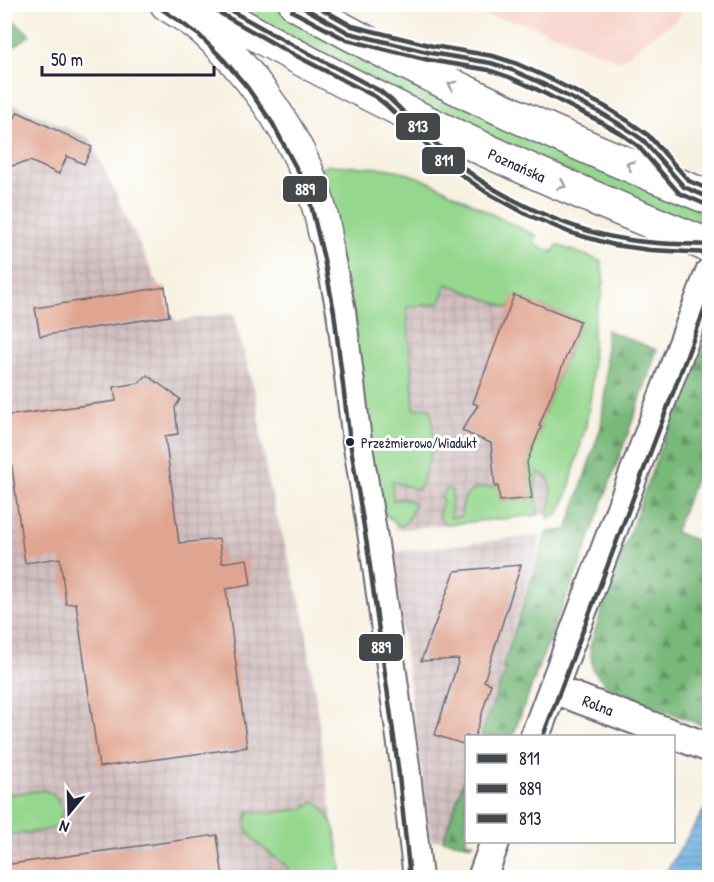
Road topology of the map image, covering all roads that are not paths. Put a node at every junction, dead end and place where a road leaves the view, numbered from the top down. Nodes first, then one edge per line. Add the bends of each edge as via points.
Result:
1 (167, 4) edge
2 (203, 4) edge
3 (296, 4) edge
4 (710, 198) edge
5 (326, 233) joint
6 (710, 246) edge
7 (710, 272) edge
8 (553, 688) junction
9 (535, 735) edge
10 (710, 748) edge
11 (495, 843) edge
12 (418, 878) edge
13 (482, 878) edge

1 - 5 main road via 204,29 267,101 306,170
2 -> 6 main road, Poznańska via 319,69 433,126
4 -> 3 main road via 489,102
5 - 12 street via 341,311
7 - 8 street
8 - 9 street
8 - 10 street, Rolna
11 - 13 street

